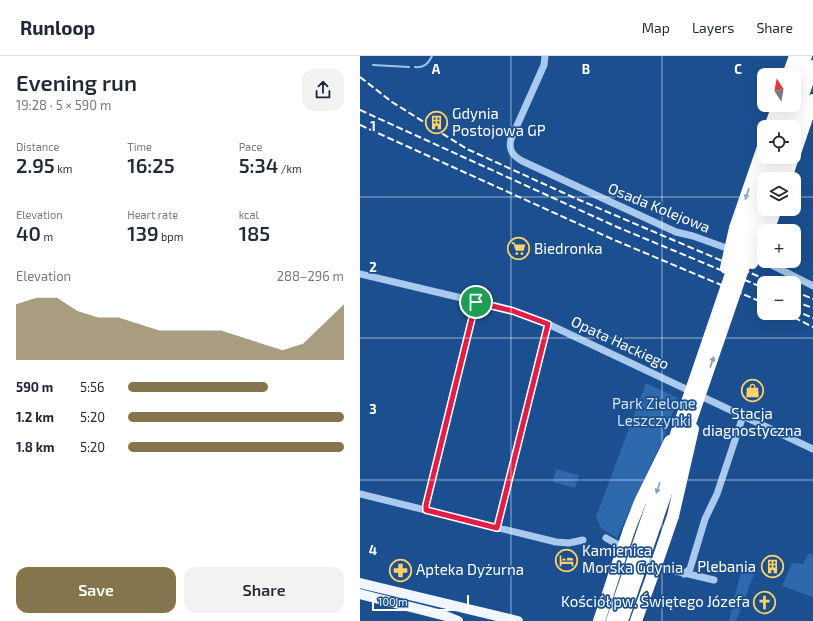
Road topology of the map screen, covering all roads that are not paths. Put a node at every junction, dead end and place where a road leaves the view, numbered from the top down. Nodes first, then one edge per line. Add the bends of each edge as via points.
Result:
1 (545, 56) edge
2 (795, 56) edge
3 (804, 56) edge
4 (813, 66) edge
5 (791, 68) edge
6 (800, 68) edge
7 (813, 100) edge
8 (784, 115) edge
9 (801, 136) edge
10 (757, 164) edge
11 (775, 164) edge
12 (775, 164) edge
13 (761, 216) edge
14 (762, 216) edge
15 (757, 253) edge
16 (744, 254) junction
17 (360, 274) edge
18 (813, 286) edge
19 (476, 302) junction
20 (730, 309) junction
21 (717, 313) junction
22 (548, 324) junction
23 (694, 398) junction
24 (743, 416) junction
25 (813, 449) edge
26 (360, 494) edge
27 (426, 510) junction
28 (497, 528) junction
29 (606, 538) dead end
30 (583, 540) dead end
31 (684, 574) junction
32 (714, 580) dead end
33 (360, 583) edge
34 (360, 594) edge
35 (458, 621) edge
36 (518, 621) edge
37 (599, 621) edge
38 (612, 621) edge
39 (622, 621) edge
40 (636, 621) edge

1 - 16 street, Osada Kolejowa via 544,65 511,139 512,154 522,161 676,232
2 - 5 highway
3 - 6 highway
4 - 8 highway, bridge
7 - 9 highway
10 -> 21 highway, bridge via 735,228
11 - 16 street via 740,238
12 - 21 highway, bridge
13 - 20 highway, bridge
14 - 16 street via 756,244
15 - 20 highway, bridge
16 - 18 street, Osada Kolejowa via 762,260
17 - 19 street, Opata Hackiego
19 - 22 street, Opata Hackiego via 513,311
19 - 27 street
23 -> 20 highway, bridge
21 - 23 highway, bridge
22 - 24 street, Opata Hackiego
22 - 28 street
23 - 37 highway, bridge via 640,502
23 -> 38 highway, bridge
23 - 39 highway, bridge
23 - 40 highway, bridge via 673,516
24 - 25 street, Opata Hackiego
24 - 31 street via 717,494 705,519 690,569
26 - 27 street
27 - 28 street
28 - 30 street via 556,542 570,543
29 - 31 street via 646,560
31 - 32 street
33 - 36 main road
34 - 35 main road

